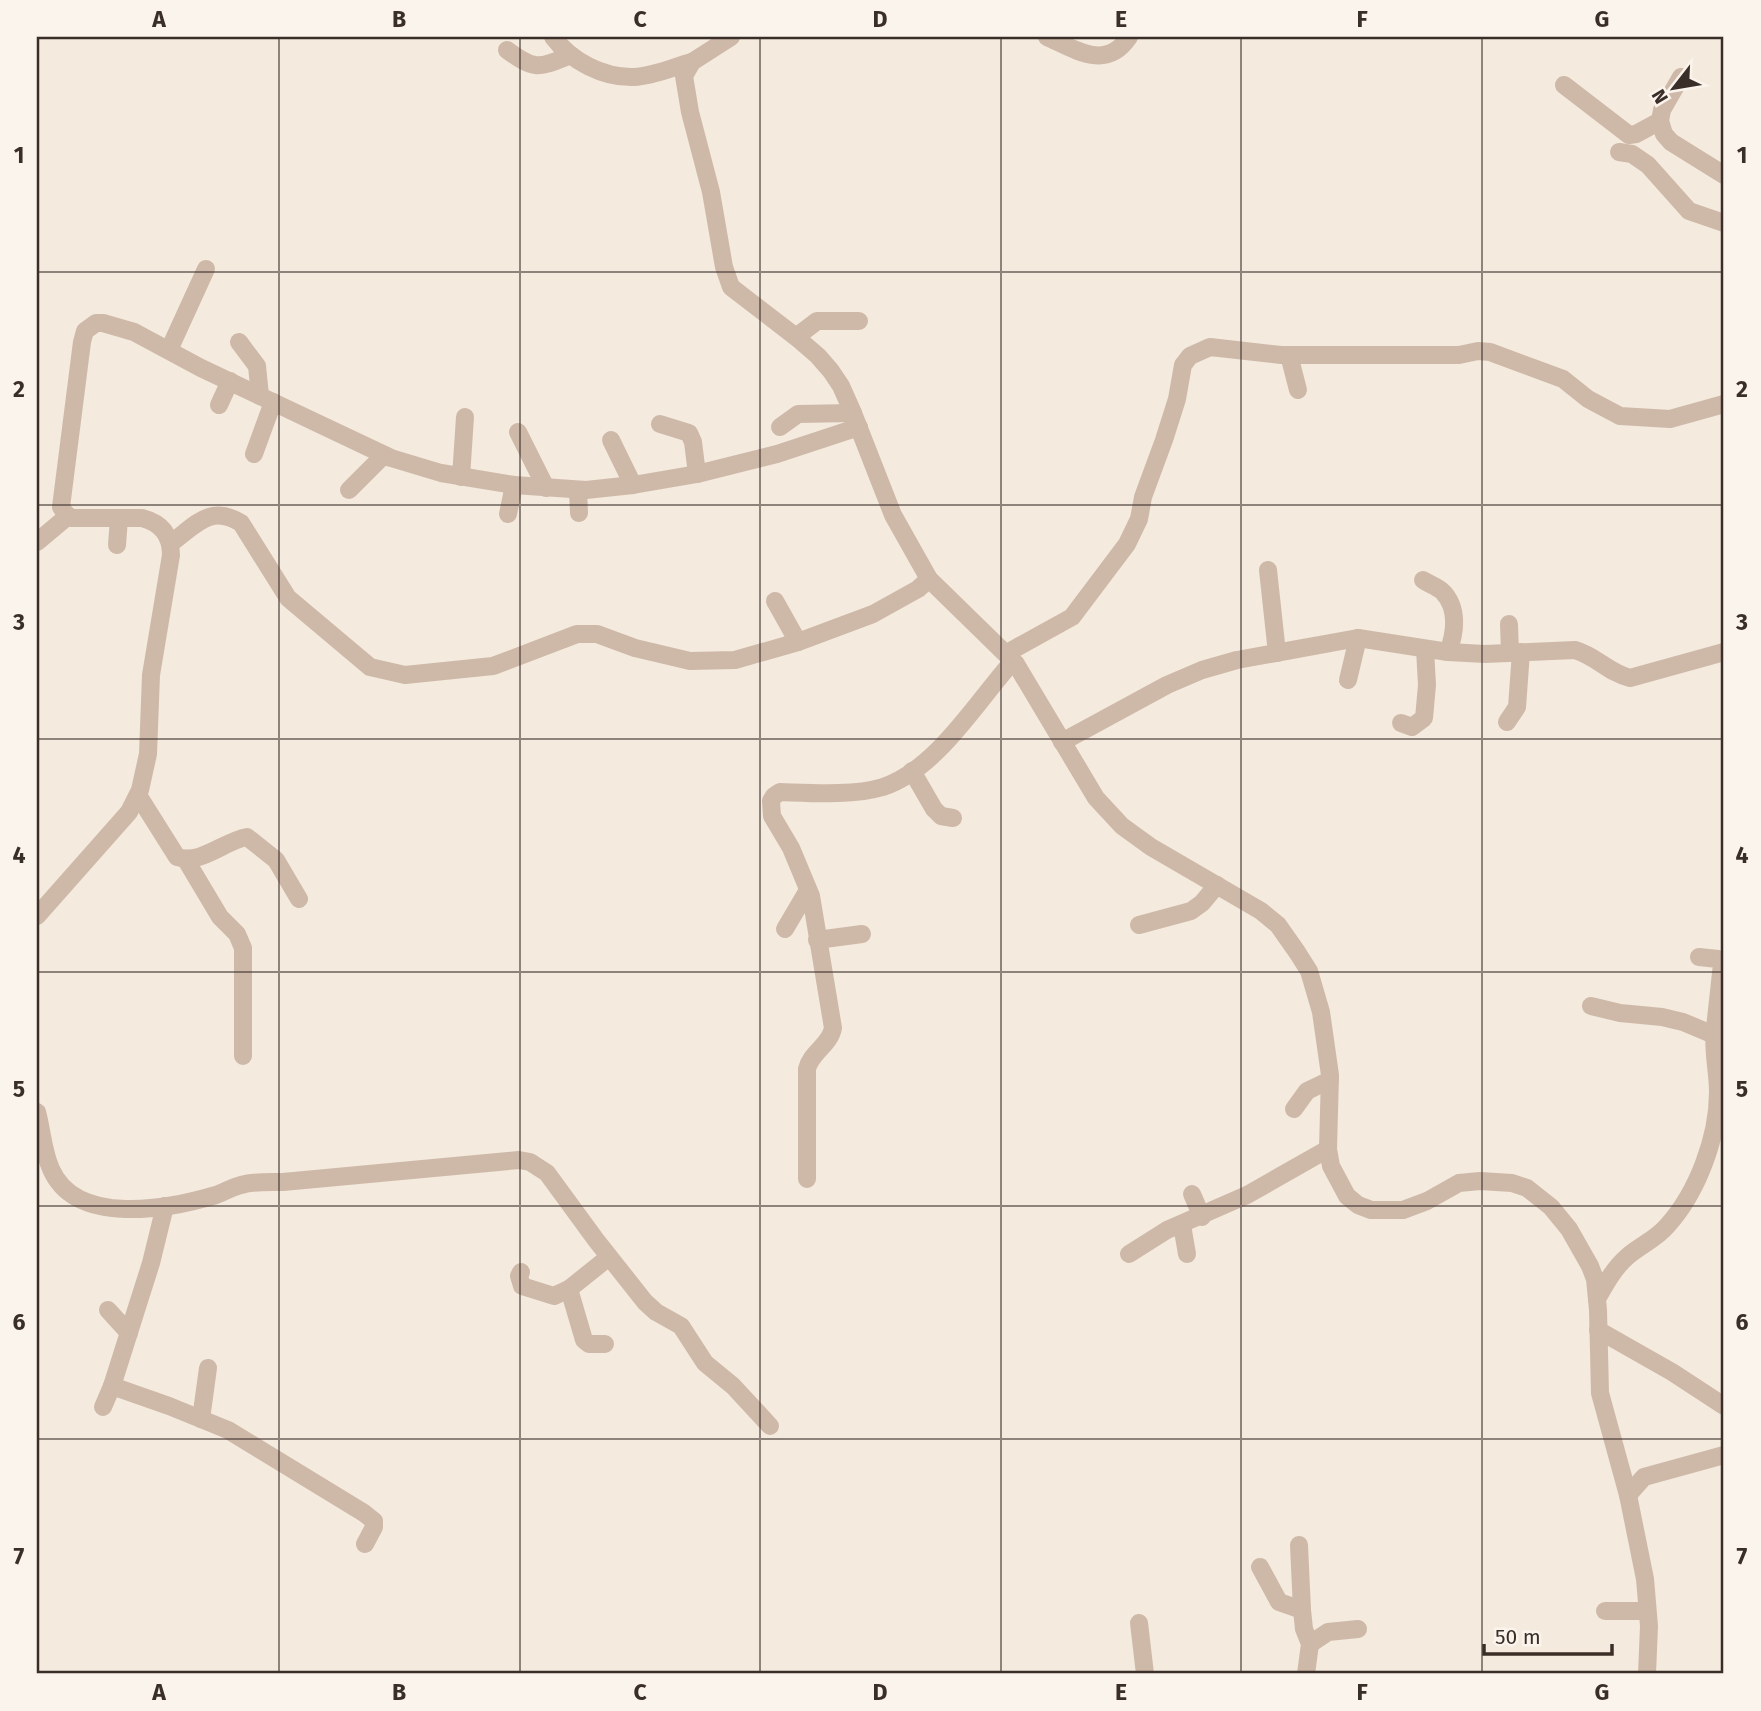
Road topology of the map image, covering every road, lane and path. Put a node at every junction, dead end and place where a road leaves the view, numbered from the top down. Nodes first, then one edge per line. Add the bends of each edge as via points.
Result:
1 (553, 37) edge
2 (730, 37) edge
3 (1047, 37) edge
4 (1129, 37) edge
5 (507, 50) dead end
6 (571, 55) junction
7 (692, 62) junction
8 (1681, 77) dead end
9 (1564, 85) dead end
10 (1660, 121) junction
11 (1619, 152) dead end
12 (1724, 175) edge
13 (1724, 223) edge
14 (206, 269) dead end
15 (859, 321) dead end
16 (796, 337) junction
17 (239, 342) dead end
18 (169, 351) junction
19 (1289, 355) junction
20 (230, 382) junction
21 (1298, 390) dead end
22 (266, 399) junction
23 (1724, 404) edge
24 (219, 405) dead end
25 (465, 417) dead end
26 (856, 420) junction
27 (660, 424) dead end
28 (780, 426) dead end
29 (518, 432) dead end
30 (611, 440) dead end
31 (254, 454) dead end
32 (384, 455) junction
33 (697, 474) junction
34 (461, 477) junction
35 (514, 485) junction
36 (633, 485) junction
37 (545, 488) junction
38 (349, 490) dead end
39 (578, 490) junction
40 (579, 513) dead end
41 (508, 514) dead end
42 (68, 516) junction
43 (119, 518) junction
44 (37, 542) edge
45 (171, 543) junction
46 (117, 545) dead end
47 (1268, 570) dead end
48 (929, 579) junction
49 (1423, 580) dead end
50 (775, 601) dead end
51 (1509, 624) dead end
52 (1358, 639) junction
53 (799, 642) junction
54 (1424, 649) junction
55 (1448, 652) junction
56 (1516, 652) junction
57 (1724, 652) edge
58 (1277, 653) junction
59 (1010, 657) junction
60 (1348, 680) dead end
61 (1507, 722) dead end
62 (1401, 723) dead end
63 (1062, 742) junction
64 (912, 771) junction
65 (138, 795) junction
66 (953, 818) dead end
67 (186, 860) junction
68 (1217, 885) junction
69 (808, 890) junction
70 (299, 899) dead end
71 (37, 916) edge
72 (1139, 925) dead end
73 (785, 929) dead end
74 (862, 934) dead end
75 (817, 940) junction
76 (1699, 957) dead end
77 (1591, 1006) dead end
78 (1718, 1029) edge
79 (243, 1056) dead end
80 (1329, 1080) junction
81 (1294, 1110) dead end
82 (37, 1112) edge
83 (1328, 1149) junction
84 (807, 1179) dead end
85 (1192, 1194) dead end
86 (165, 1206) junction
87 (1202, 1217) junction
88 (1182, 1225) junction
89 (1129, 1254) dead end
90 (1187, 1254) dead end
91 (609, 1257) junction
92 (521, 1272) dead end
93 (569, 1289) junction
94 (1597, 1299) junction
95 (108, 1310) dead end
96 (1598, 1330) junction
97 (129, 1333) junction
98 (604, 1344) dead end
99 (208, 1368) dead end
100 (112, 1386) junction
101 (1724, 1406) edge
102 (103, 1407) dead end
103 (201, 1419) junction
104 (770, 1426) dead end
105 (1724, 1455) edge
106 (1628, 1495) junction
107 (365, 1544) dead end
108 (1299, 1545) dead end
109 (1260, 1567) dead end
110 (1301, 1610) junction
111 (1605, 1611) dead end
112 (1647, 1611) junction
113 (1139, 1623) dead end
114 (1358, 1629) dead end
115 (1310, 1644) junction
116 (1145, 1674) edge
117 (1306, 1674) edge
118 (1647, 1674) edge

1 - 6 street
2 - 7 street
3 - 4 street via 1091,56 1112,52
5 - 6 street via 526,64 536,65
6 - 7 street via 614,76 652,74
7 - 16 street via 684,76 685,91 727,279 738,293
8 - 10 street
9 - 10 street via 1629,135
10 - 12 street via 1671,142
11 - 13 street via 1648,165 1689,211
14 - 18 street
15 - 16 street via 817,321
16 - 26 street via 831,370
17 - 22 street via 257,366
18 - 20 street
18 - 42 street via 134,332 103,323 85,331 61,498
19 - 21 street
19 - 23 street via 1490,352 1563,379 1620,416 1670,419
19 - 59 street via 1210,347 1190,356 1127,544 1072,617
20 - 22 street
20 - 24 street
22 - 31 street
22 - 32 street
25 - 34 street
26 - 28 street via 798,414
26 - 33 street via 777,454
26 - 48 street via 893,515
27 - 33 street via 689,433
29 - 37 street
30 - 36 street
32 - 34 street
32 - 38 street
33 - 36 street
34 - 35 street
35 - 37 street
35 - 41 street
36 - 39 street
37 - 39 street
39 - 40 street
42 - 43 street
42 - 44 street
43 - 45 street via 150,521
43 - 46 street
45 - 53 street via 209,516 231,517 241,523 288,598 370,667 405,675 493,666 578,634 597,634 690,661 735,660
45 - 65 street via 151,675 148,754
47 - 58 street
48 - 53 street via 873,614
48 - 59 street
49 - 55 street via 1443,592 1450,603 1455,628
50 - 53 street
51 - 56 street
52 - 54 street
52 - 58 street
52 - 60 street
54 - 55 street
54 - 62 street via 1427,685 1423,718 1412,727
55 - 56 street
56 - 57 street via 1575,650 1630,678
56 - 61 street via 1517,707
58 - 63 street via 1202,670
59 - 63 street
59 - 64 street via 955,734
63 - 68 street via 1096,798 1122,826
64 - 66 street via 934,809
64 - 69 street via 881,787 774,796 772,816
65 - 67 street via 171,851
65 - 71 street via 99,848
67 - 70 street via 247,837 276,860
67 - 79 street via 220,917 241,940
68 - 72 street via 1191,911
68 - 80 street via 1278,925 1309,971 1321,1012
69 - 73 street
69 - 75 street
74 - 75 street
75 - 84 street via 834,1028 807,1069
76 - 78 street via 1718,959 1722,964
77 - 78 street
78 - 94 street via 1715,1119 1699,1173 1675,1216 1622,1261
80 - 81 street via 1307,1091
80 - 83 street
82 - 86 street via 51,1170 68,1191 102,1207
83 - 87 street
83 - 94 street via 1347,1196 1358,1205 1378,1210 1416,1206 1459,1183 1512,1183 1527,1188 1569,1229 1590,1266
85 - 87 street
86 - 91 street via 260,1182 519,1160 547,1173
86 - 97 street
87 - 88 street
88 - 89 street
88 - 90 street
91 - 93 street
91 - 104 street via 645,1302 681,1326 705,1363
92 - 93 street via 522,1286 554,1296
93 - 98 street via 584,1340
94 - 96 street
95 - 97 street
96 - 101 street
96 - 106 street via 1600,1393
97 - 100 street
99 - 103 street
100 - 102 street
100 - 103 street
103 - 107 street via 228,1430 364,1513 374,1521
105 - 106 street via 1644,1477
106 - 112 street
108 - 110 street
109 - 110 street via 1279,1602
110 - 115 street
111 - 112 street
112 - 118 street
113 - 116 street
114 - 115 street via 1328,1632
115 - 117 street

